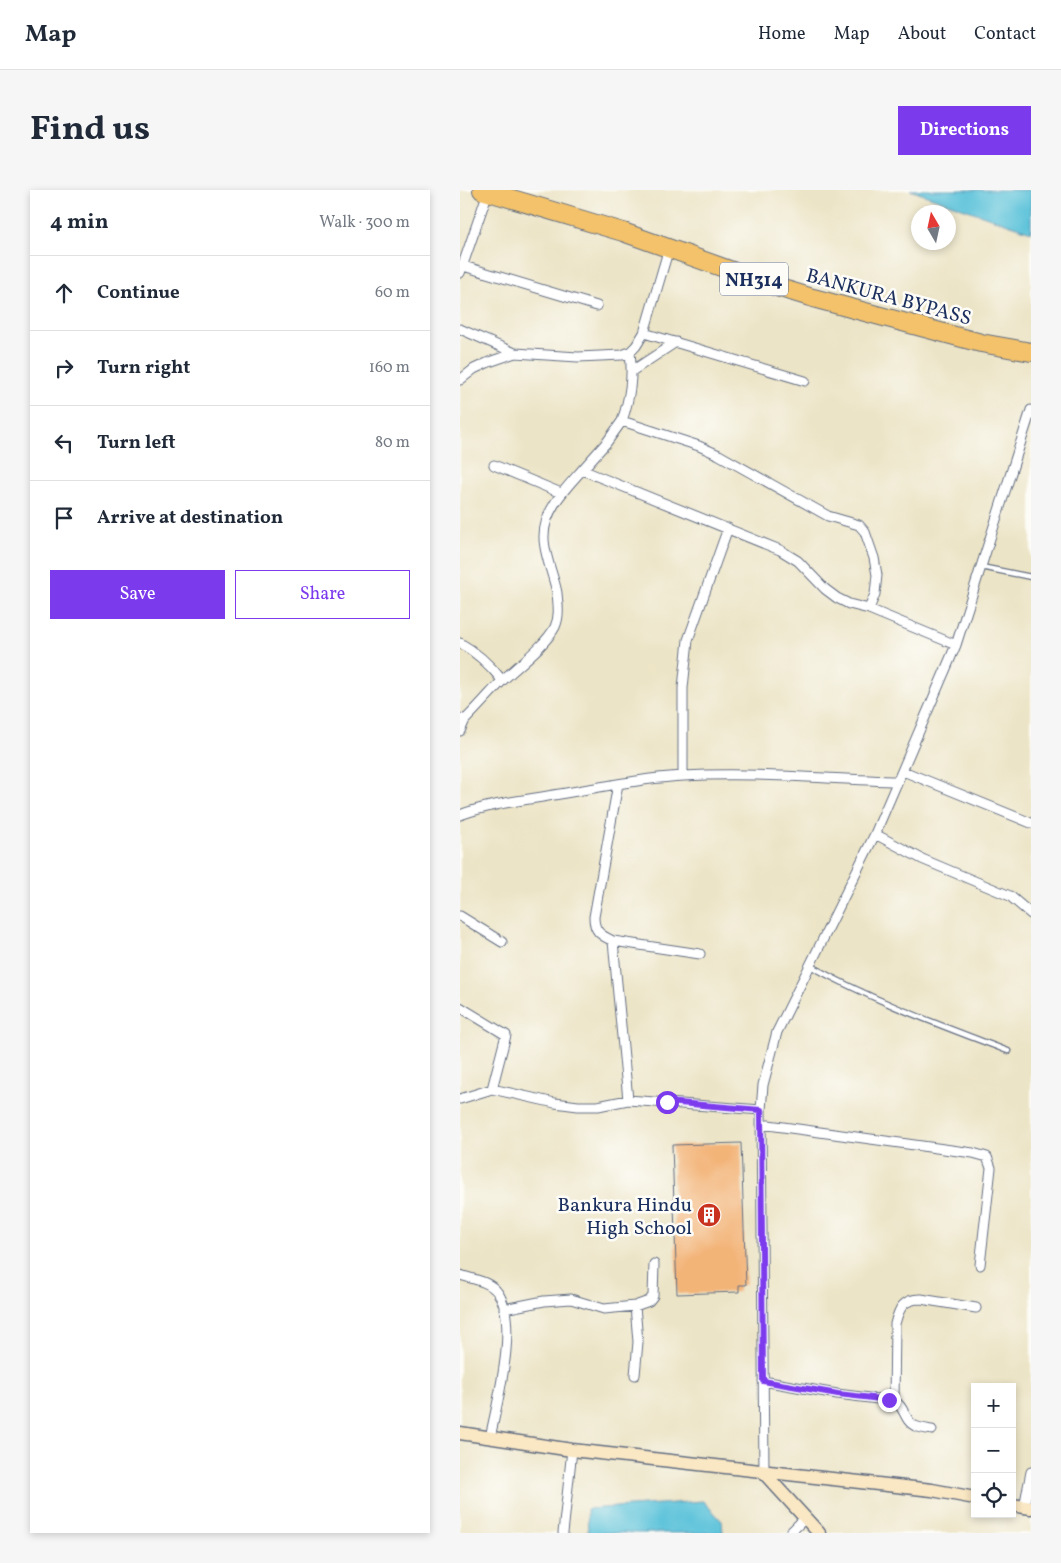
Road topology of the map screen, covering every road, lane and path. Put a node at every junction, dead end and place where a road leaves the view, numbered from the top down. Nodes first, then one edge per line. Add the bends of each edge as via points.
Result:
1 (485, 191) edge
2 (669, 248) junction
3 (461, 268) edge
4 (596, 306) dead end
5 (460, 329) edge
6 (644, 334) junction
7 (676, 342) junction
8 (630, 352) junction
9 (1031, 352) edge
10 (515, 353) junction
11 (632, 370) junction
12 (460, 380) edge
13 (805, 381) dead end
14 (1031, 410) edge
15 (622, 421) junction
16 (494, 465) dead end
17 (582, 470) junction
18 (561, 493) junction
19 (728, 528) junction
20 (981, 567) junction
21 (1031, 577) edge
22 (869, 609) junction
23 (460, 643) edge
24 (956, 645) junction
25 (502, 680) junction
26 (463, 719) edge
27 (460, 730) edge
28 (903, 771) junction
29 (683, 776) junction
30 (897, 781) junction
31 (618, 784) junction
32 (460, 815) edge
33 (1031, 823) edge
34 (875, 834) junction
35 (1031, 914) edge
36 (460, 916) edge
37 (613, 941) junction
38 (502, 942) dead end
39 (700, 954) dead end
40 (810, 965) junction
41 (460, 1007) edge
42 (1008, 1051) dead end
43 (492, 1089) junction
44 (460, 1099) edge
45 (628, 1100) junction
46 (761, 1110) junction
47 (761, 1124) junction
48 (654, 1264) dead end
49 (980, 1265) dead end
50 (460, 1275) edge
51 (635, 1306) junction
52 (976, 1308) dead end
53 (504, 1309) junction
54 (635, 1375) dead end
55 (763, 1381) junction
56 (894, 1401) junction
57 (932, 1430) dead end
58 (460, 1433) edge
59 (490, 1438) junction
60 (572, 1450) junction
61 (1031, 1472) edge
62 (764, 1473) junction
63 (971, 1497) edge
64 (1023, 1507) edge
65 (804, 1519) junction
66 (563, 1533) edge
67 (790, 1533) edge
68 (819, 1533) edge

1 - 2 highway, BANKURA BYPASS / NH314
1 - 3 street
2 - 6 street
2 - 9 highway, BANKURA BYPASS / NH314 via 814,298 981,343
3 - 4 street
5 - 10 street
6 - 7 street
6 - 8 street
7 - 11 street
7 - 13 street
8 - 10 street via 578,356
8 - 11 street
10 - 12 street via 474,369
11 - 15 street
14 - 20 street
15 - 17 street
15 - 22 street via 699,446 828,516 859,525 865,532 877,575 876,594
16 - 18 street
17 - 18 street
17 - 19 street
18 - 25 street via 547,520 544,538 554,577 558,619 547,637
19 - 22 street via 791,556 825,590 850,604
19 - 29 street via 688,640 683,688
20 - 21 lane
20 - 24 street
22 - 24 street
23 - 25 street via 489,663
24 - 28 street
25 - 26 street
26 - 27 street
28 - 30 street
28 - 33 street
29 - 30 street
29 - 31 street
30 - 34 street
31 - 32 street via 476,809
31 - 37 street via 594,917 597,931
34 - 35 street via 922,859 1010,896
34 - 40 street
36 - 38 street
37 - 39 street
37 - 45 street
40 - 42 lane via 881,1002
40 - 46 street via 777,1032 762,1084
41 - 43 street via 506,1035
43 - 44 street
43 - 45 street via 578,1106
45 - 46 street
46 - 47 street
47 - 49 street via 987,1157 990,1168
47 - 55 street
48 - 51 street via 653,1296
50 - 53 street via 491,1286 498,1292
51 - 53 street via 604,1310 579,1301 560,1299
51 - 54 street via 638,1342
52 - 56 street via 921,1299 904,1302 895,1324
53 - 59 street via 505,1356
55 - 56 street
55 - 62 street
56 - 57 street via 902,1406 911,1423
58 - 59 street
59 - 60 street
60 - 62 street
60 - 66 street
61 - 64 street
62 - 63 street via 932,1490
62 - 65 street
65 - 67 street
65 - 68 street

